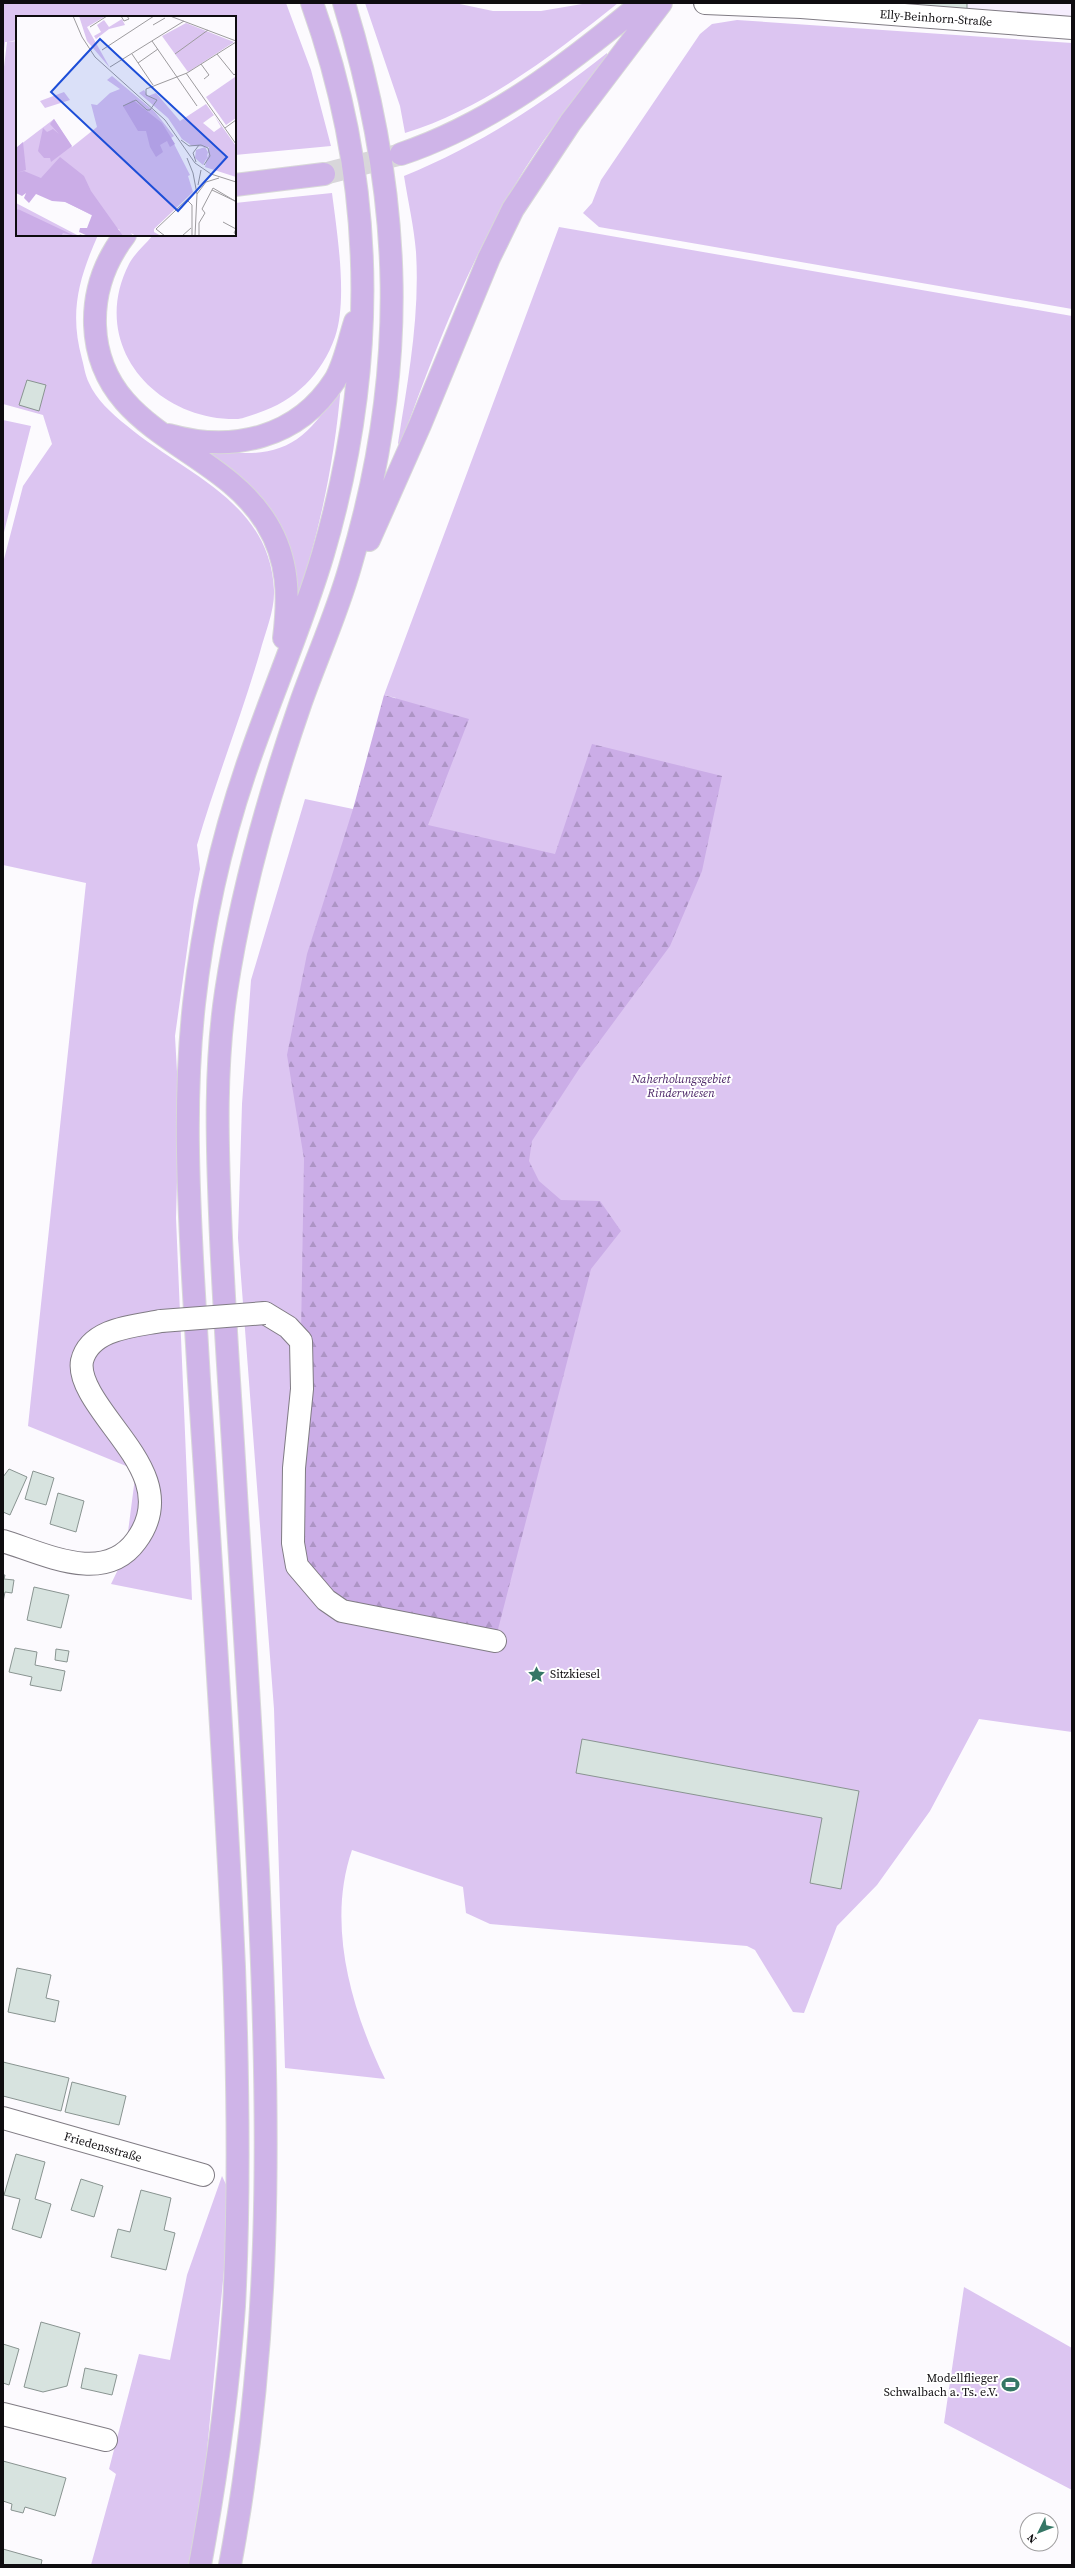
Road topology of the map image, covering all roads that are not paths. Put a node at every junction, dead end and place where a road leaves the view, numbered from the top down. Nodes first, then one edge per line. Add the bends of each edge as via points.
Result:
1 (312, 3) edge
2 (344, 3) edge
3 (642, 3) edge
4 (662, 3) edge
5 (705, 3) edge
6 (1072, 28) edge
7 (402, 154) tunnel mouth
8 (324, 174) tunnel mouth
9 (236, 186) edge
10 (124, 236) edge
11 (364, 299) junction
12 (157, 431) junction
13 (338, 604) junction
14 (279, 675) junction
15 (3, 1541) edge
16 (495, 1641) dead end
17 (3, 2118) edge
18 (203, 2175) dead end
19 (3, 2414) edge
20 (106, 2440) dead end
21 (200, 2565) edge
22 (230, 2565) edge

1 - 11 highway via 330,55 350,149 362,244
2 - 13 highway via 367,82 378,134 385,177 394,296 389,380 382,433 364,518
3 - 7 highway via 556,72 506,105 458,131
4 - 13 highway via 570,123 513,209 486,266 420,425
5 - 6 street, Elly-Beinhorn-Straße via 801,7
8 - 9 highway
10 - 12 highway via 114,250 100,281 95,332 103,366 110,381 130,409
11 - 12 highway via 336,378 320,400 300,419 270,434 238,442 210,443
11 - 14 highway via 358,379 346,463 321,560
12 - 14 highway via 208,466 249,499 267,524 282,552 288,608
13 - 22 highway via 278,770 248,873 227,988 220,1050 217,1108 222,1258 258,1864 268,2138 267,2233 256,2385 242,2502
14 - 21 highway via 232,811 208,911 194,1004 188,1080 187,1174 230,1876 238,2142 237,2234 228,2381 221,2442
15 - 16 street, bridge via 83,1566 112,1561 125,1555 148,1522 150,1490 143,1469 98,1407 83,1377 82,1361 89,1348 110,1332 161,1321 265,1313 288,1327 301,1341 302,1390 294,1468 294,1542 297,1566 326,1600 347,1612
17 - 18 street, Friedensstraße
19 - 20 street

